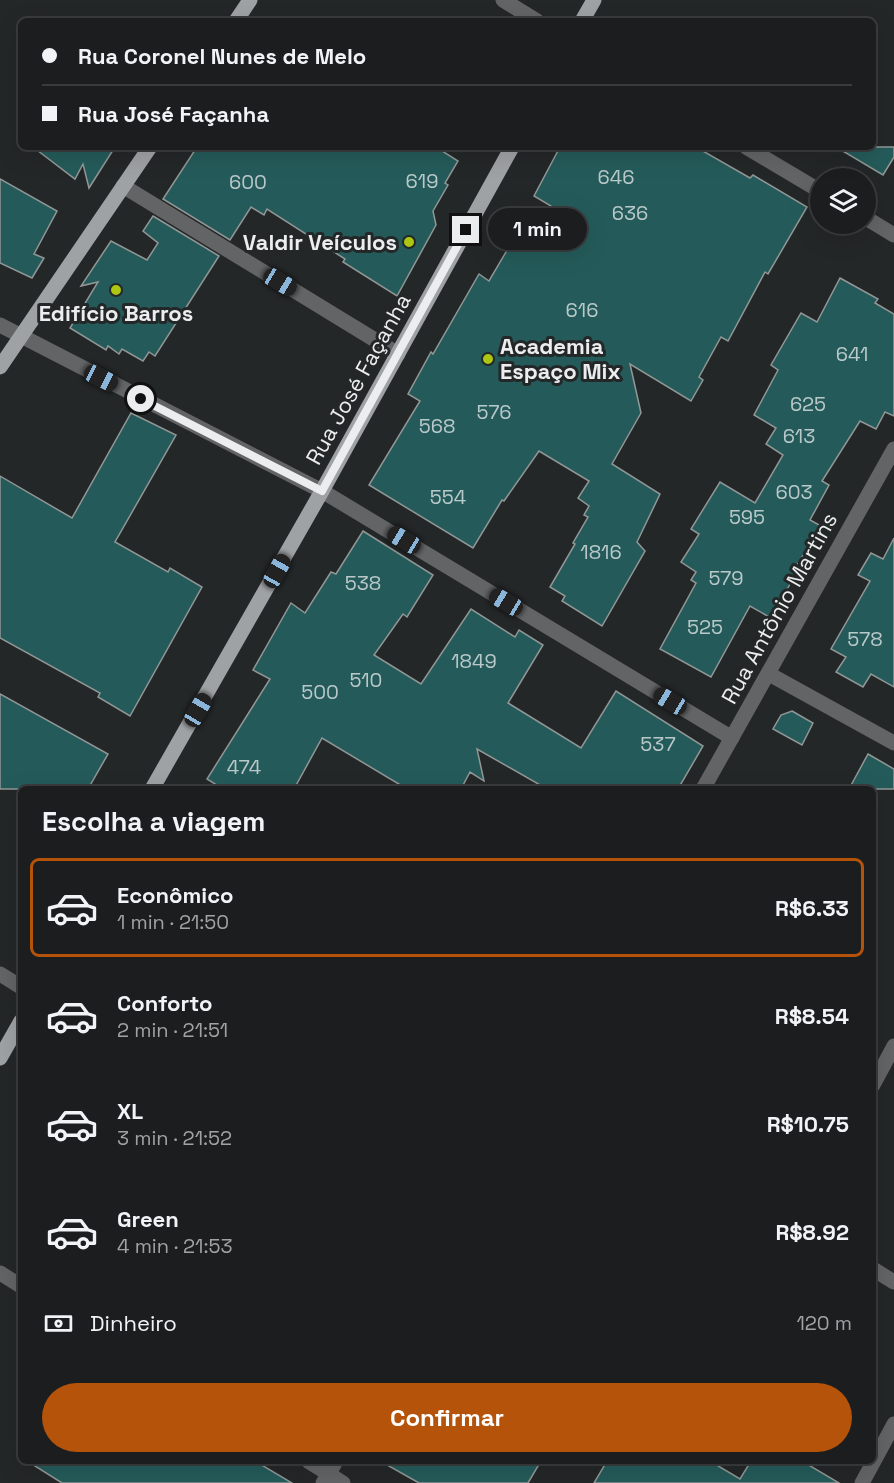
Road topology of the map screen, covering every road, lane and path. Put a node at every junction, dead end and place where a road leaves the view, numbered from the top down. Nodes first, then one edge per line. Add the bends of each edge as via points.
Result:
1 (250, 0) edge
2 (503, 0) edge
3 (594, 0) edge
4 (238, 18) edge
5 (532, 18) edge
6 (584, 18) edge
7 (148, 150) edge
8 (510, 150) edge
9 (751, 150) edge
10 (810, 185) edge
11 (123, 186) junction
12 (876, 224) edge
13 (894, 235) edge
14 (0, 325) edge
15 (21, 337) junction
16 (398, 354) junction
17 (0, 368) edge
18 (894, 449) edge
19 (322, 491) junction
20 (769, 674) junction
21 (732, 738) junction
22 (894, 743) edge
23 (154, 786) edge
24 (705, 786) edge
25 (0, 974) edge
26 (18, 985) edge
27 (18, 1026) edge
28 (894, 1046) edge
29 (0, 1058) edge
30 (876, 1079) edge
31 (876, 1271) edge
32 (0, 1273) edge
33 (894, 1282) edge
34 (18, 1284) edge
35 (894, 1424) edge
36 (876, 1457) edge
37 (313, 1464) edge
38 (872, 1464) edge
39 (329, 1473) edge
40 (343, 1483) edge
41 (862, 1483) edge

1 - 4 main road
2 - 5 street
3 - 6 main road
7 - 11 main road
8 - 16 main road, Rua José Façanha
9 - 10 street
11 - 15 main road
11 - 16 street
12 - 13 street
14 - 15 street
15 - 17 main road
15 - 19 street
16 - 19 main road, Rua José Façanha
18 - 20 street, Rua Antônio Martins
19 - 21 street
19 - 23 main road, Rua José Façanha
20 - 21 street, Rua Antônio Martins
20 - 22 street
21 - 24 street, Rua Antônio Martins
25 - 26 street
27 - 29 main road
28 - 30 street
31 - 33 street
32 - 34 street
35 - 36 street
37 - 39 street
38 - 41 street
39 - 40 street

